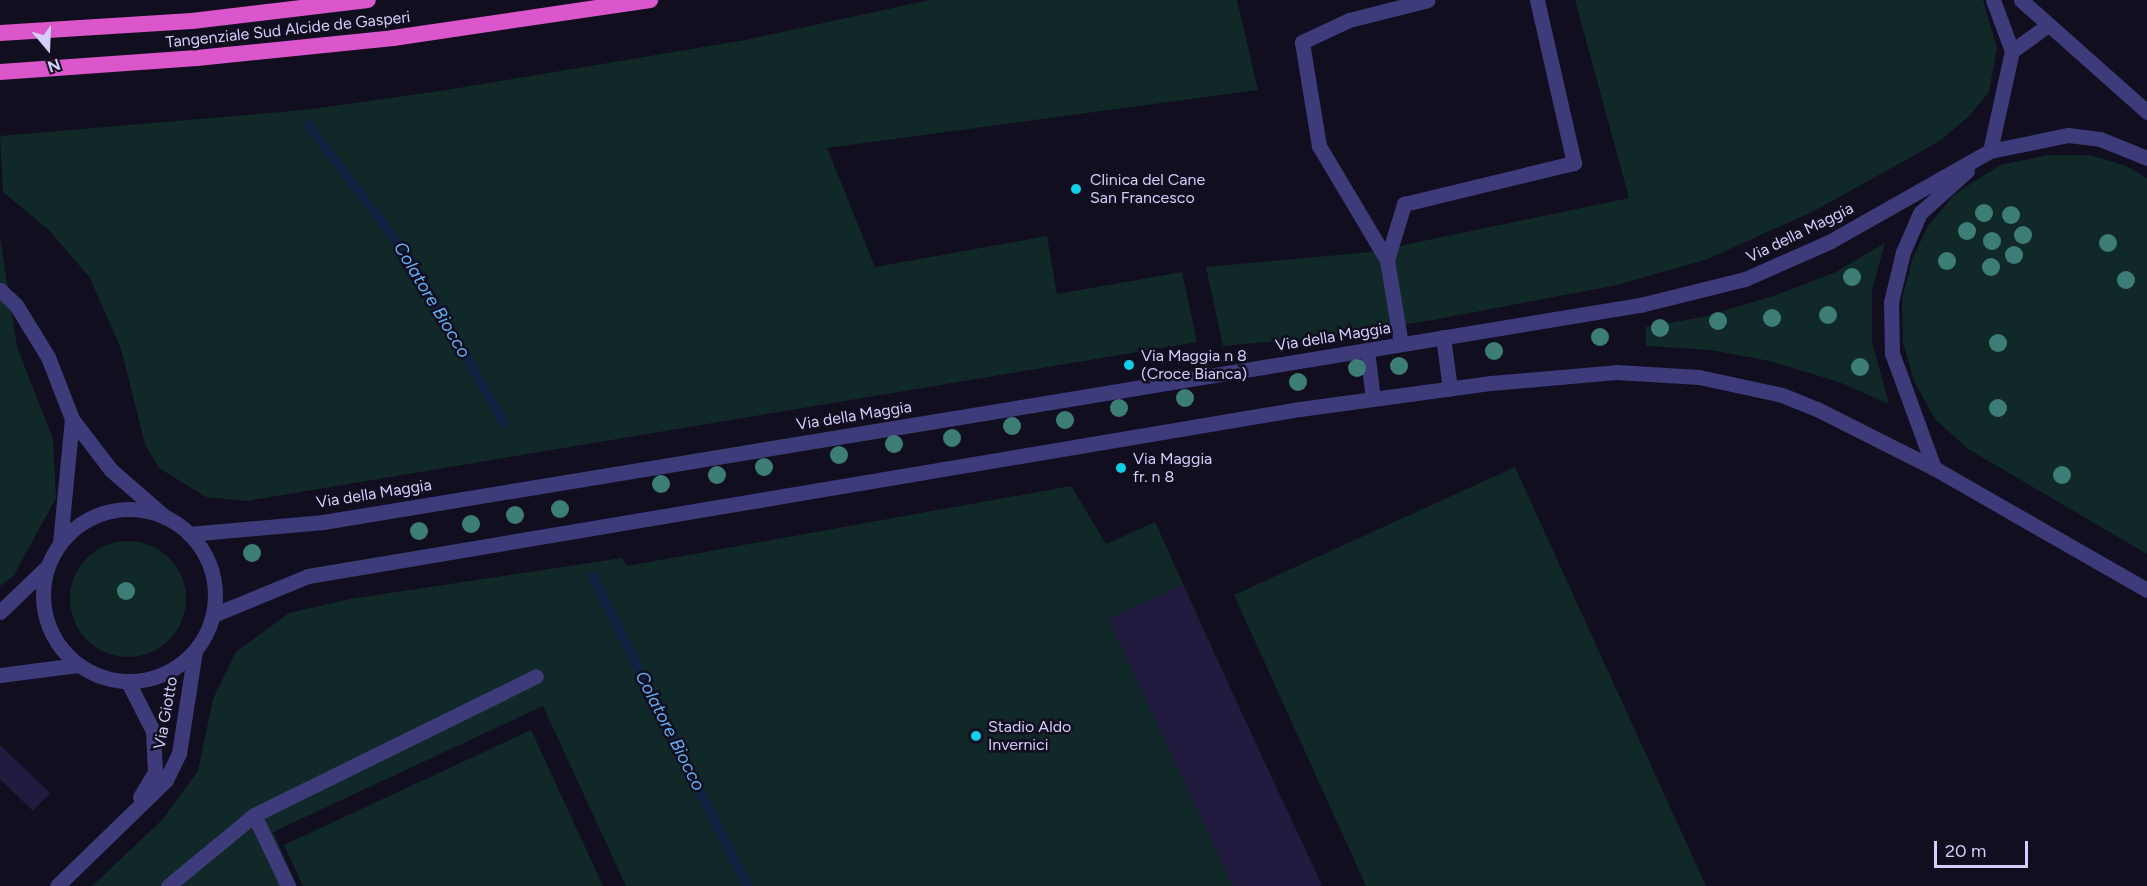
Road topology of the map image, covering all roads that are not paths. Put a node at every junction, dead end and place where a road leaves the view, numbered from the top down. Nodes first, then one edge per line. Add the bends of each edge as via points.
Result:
1 (368, 0) edge
2 (650, 0) edge
3 (1428, 0) edge
4 (1537, 0) edge
5 (1993, 0) edge
6 (2021, 0) edge
7 (2048, 25) junction
8 (0, 33) edge
9 (2012, 51) junction
10 (0, 72) edge
11 (2147, 112) edge
12 (1990, 151) junction
13 (2147, 158) edge
14 (1387, 260) junction
15 (0, 290) edge
16 (1443, 337) junction
17 (1401, 344) junction
18 (1366, 350) junction
19 (1450, 388) junction
20 (1373, 399) junction
21 (72, 419) junction
22 (1934, 468) junction
23 (165, 517) junction
24 (189, 534) junction
25 (60, 543) junction
26 (47, 567) junction
27 (2147, 590) edge
28 (0, 612) edge
29 (213, 615) junction
30 (195, 651) junction
31 (77, 665) junction
32 (0, 675) edge
33 (536, 676) dead end
34 (128, 682) junction
35 (254, 815) junction
36 (113, 829) junction
37 (57, 886) edge
38 (168, 886) edge
39 (288, 886) edge

1 - 8 highway, Tangenziale Sud Alcide de Gasperi via 192,21
2 - 10 highway, Tangenziale Sud Alcide de Gasperi via 393,38 197,58
3 - 14 street via 1349,20 1302,42 1319,146
4 - 14 street via 1574,163 1404,204
5 - 9 street
6 - 7 street
7 - 9 street
7 - 11 street
9 - 12 street
12 - 13 street via 2068,135 2100,139
12 - 16 street, Via della Maggia via 1829,242 1745,279 1640,305
12 - 22 street via 1920,213 1903,252 1891,302 1892,353
14 - 17 street
15 - 21 street via 16,304 48,357
16 - 17 street, Via della Maggia
16 - 19 street
17 - 18 street, Via della Maggia
18 - 20 street
18 - 24 street, Via della Maggia via 323,522
19 - 20 street
19 - 22 street via 1616,372 1699,377 1782,395
20 - 29 street via 308,576
21 - 23 street via 111,470
21 - 25 street
22 - 27 street
23 - 24 street
23 - 25 street via 137,509 108,512 81,523
24 - 29 street via 207,557 212,576
25 - 26 street
26 - 28 street
26 - 31 street via 42,594 46,621 58,646
29 - 30 street
30 - 34 street via 176,667 153,678
30 - 36 street, Via Giotto via 179,753 166,780
31 - 32 street
31 - 34 street via 102,677
33 - 35 street
34 - 36 street, Via Giotto via 153,731 155,772
35 - 38 street
35 - 39 street
36 - 37 street, Via Giotto

